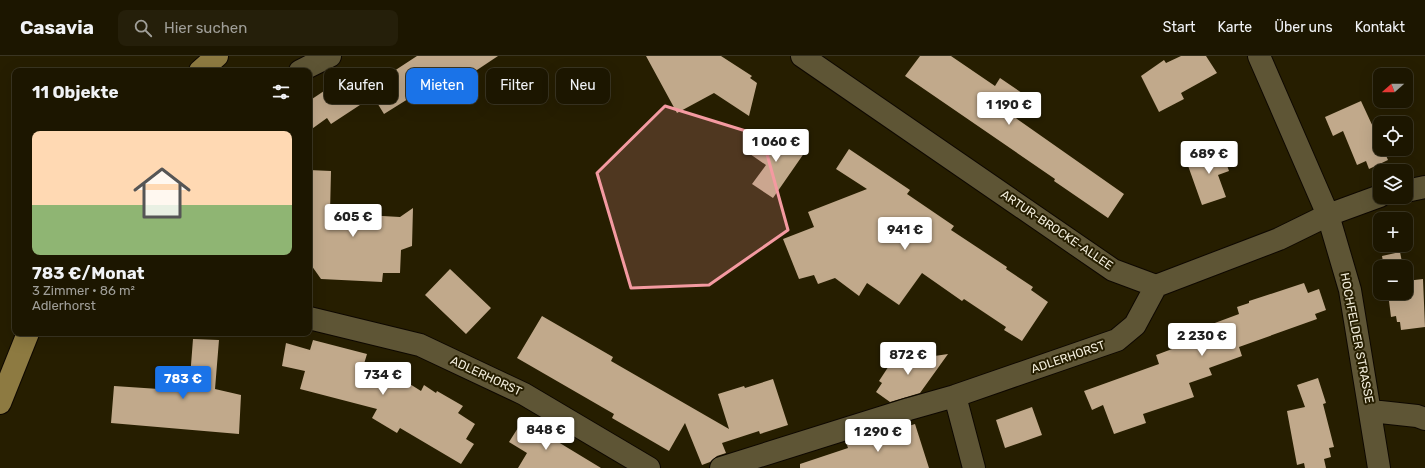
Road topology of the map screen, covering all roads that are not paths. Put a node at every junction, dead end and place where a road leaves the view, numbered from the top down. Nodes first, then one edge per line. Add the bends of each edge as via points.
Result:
1 (217, 56) edge
2 (330, 56) edge
3 (802, 56) edge
4 (1259, 56) edge
5 (203, 68) edge
6 (306, 68) edge
7 (1425, 187) edge
8 (1413, 190) edge
9 (1373, 199) edge
10 (1328, 215) junction
11 (1156, 286) junction
12 (312, 319) edge
13 (27, 336) edge
14 (955, 396) junction
15 (0, 403) edge
16 (1371, 411) junction
17 (1425, 419) edge
18 (649, 468) edge
19 (721, 468) edge
20 (974, 468) edge
21 (1379, 468) edge

1 - 5 main road
2 - 6 street
3 - 11 street, ARTUR-BROCKE-ALLEE via 1114,270
4 - 10 street, HOCHFELDER STRASSE
7 - 8 street
9 - 10 street
10 - 11 street via 1278,239
10 - 16 street, HOCHFELDER STRASSE via 1350,290
11 - 14 street, ADLERHORST via 1135,325 1116,340
12 - 18 street, ADLERHORST via 420,346 524,394
13 - 15 main road
14 - 19 street, ADLERHORST
14 - 20 street
16 - 17 street
16 - 21 street, HOCHFELDER STRASSE

